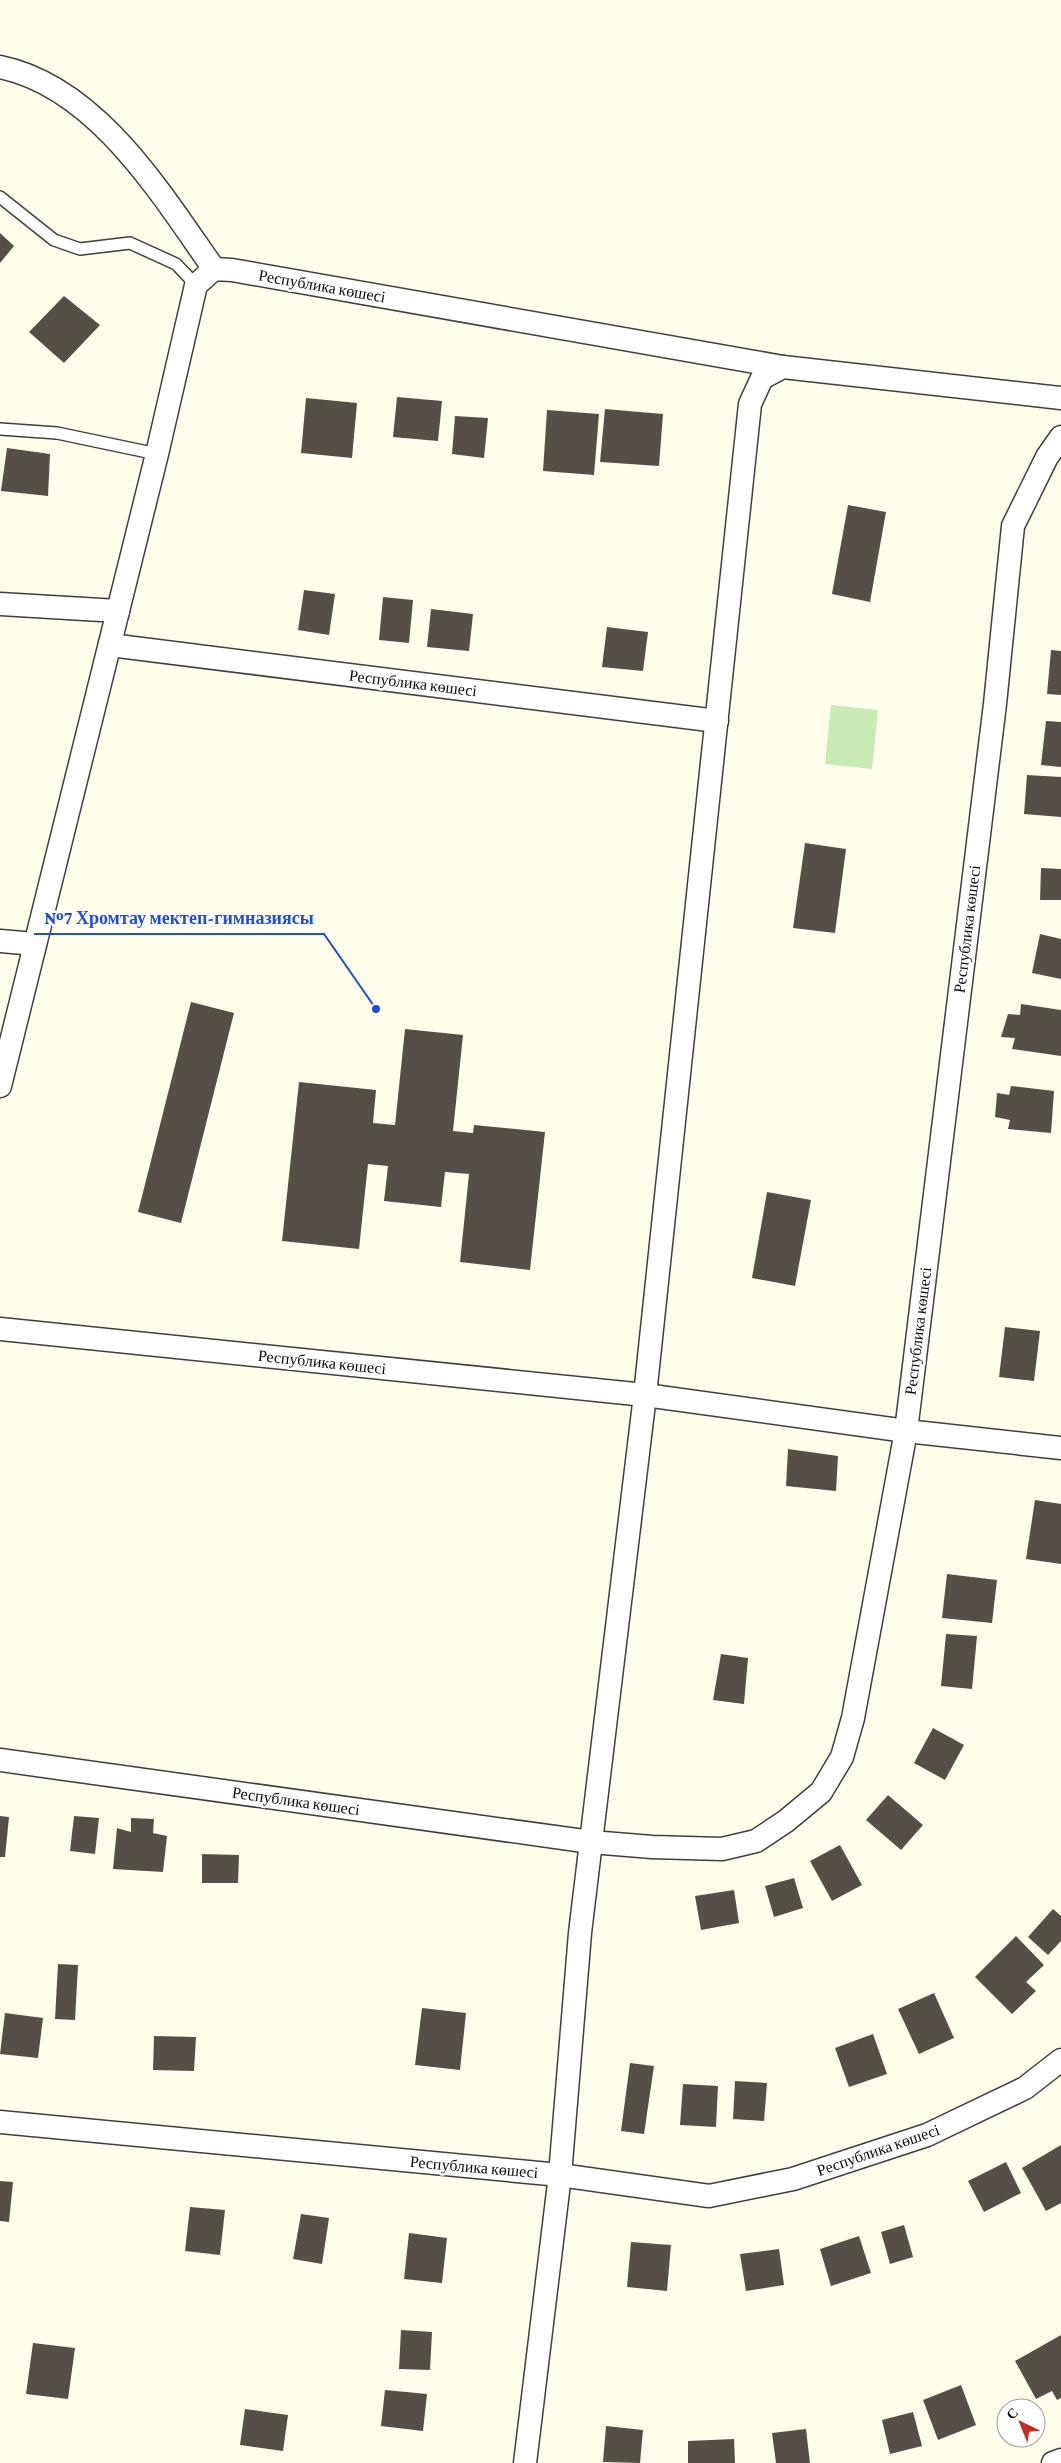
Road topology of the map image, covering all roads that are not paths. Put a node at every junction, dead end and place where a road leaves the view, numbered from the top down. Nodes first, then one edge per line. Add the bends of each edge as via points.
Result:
1 (0, 67) edge
2 (0, 198) edge
3 (214, 269) junction
4 (196, 285) junction
5 (783, 367) junction
6 (1061, 398) edge
7 (0, 429) edge
8 (1061, 437) edge
9 (157, 454) junction
10 (0, 604) edge
11 (118, 611) junction
12 (110, 644) junction
13 (717, 721) junction
14 (0, 941) edge
15 (35, 944) junction
16 (0, 1086) edge
17 (0, 1329) edge
18 (645, 1395) junction
19 (906, 1432) junction
20 (1061, 1448) edge
21 (0, 1760) edge
22 (591, 1842) junction
23 (1061, 2060) edge
24 (0, 2122) edge
25 (560, 2175) junction
26 (1061, 2460) edge
27 (525, 2463) edge
28 (1053, 2463) edge

1 - 3 street via 24,72 60,92 115,137 152,181
2 - 4 lane via 54,240 80,249 130,242 176,264
3 - 4 street
3 - 5 street, Республика көшесі
4 - 9 street
5 - 6 street, Республика көшесі
5 - 13 street, Республика көшесі via 762,378 750,404
7 - 9 lane via 57,434
8 - 19 street, Республика көшесі via 1047,457 1012,526 995,704
9 - 11 street
10 - 11 street
11 - 12 street
12 - 13 street, Республика көшесі
12 - 15 street
13 - 18 street, Республика көшесі
14 - 15 street
15 - 16 street
17 - 18 street, Республика көшесі
18 - 19 street, Республика көшесі
18 - 22 street, Республика көшесі
19 - 20 street, Республика көшесі
19 - 22 street, Республика көшесі via 853,1718 842,1757 821,1792 756,1841 722,1849
21 - 22 street, Республика көшесі
22 - 25 street, Республика көшесі via 580,1933
23 - 25 street, Республика көшесі via 1025,2088 927,2135 792,2179 709,2196
24 - 25 street, Республика көшесі
25 - 27 street, Республика көшесі
26 - 28 street

